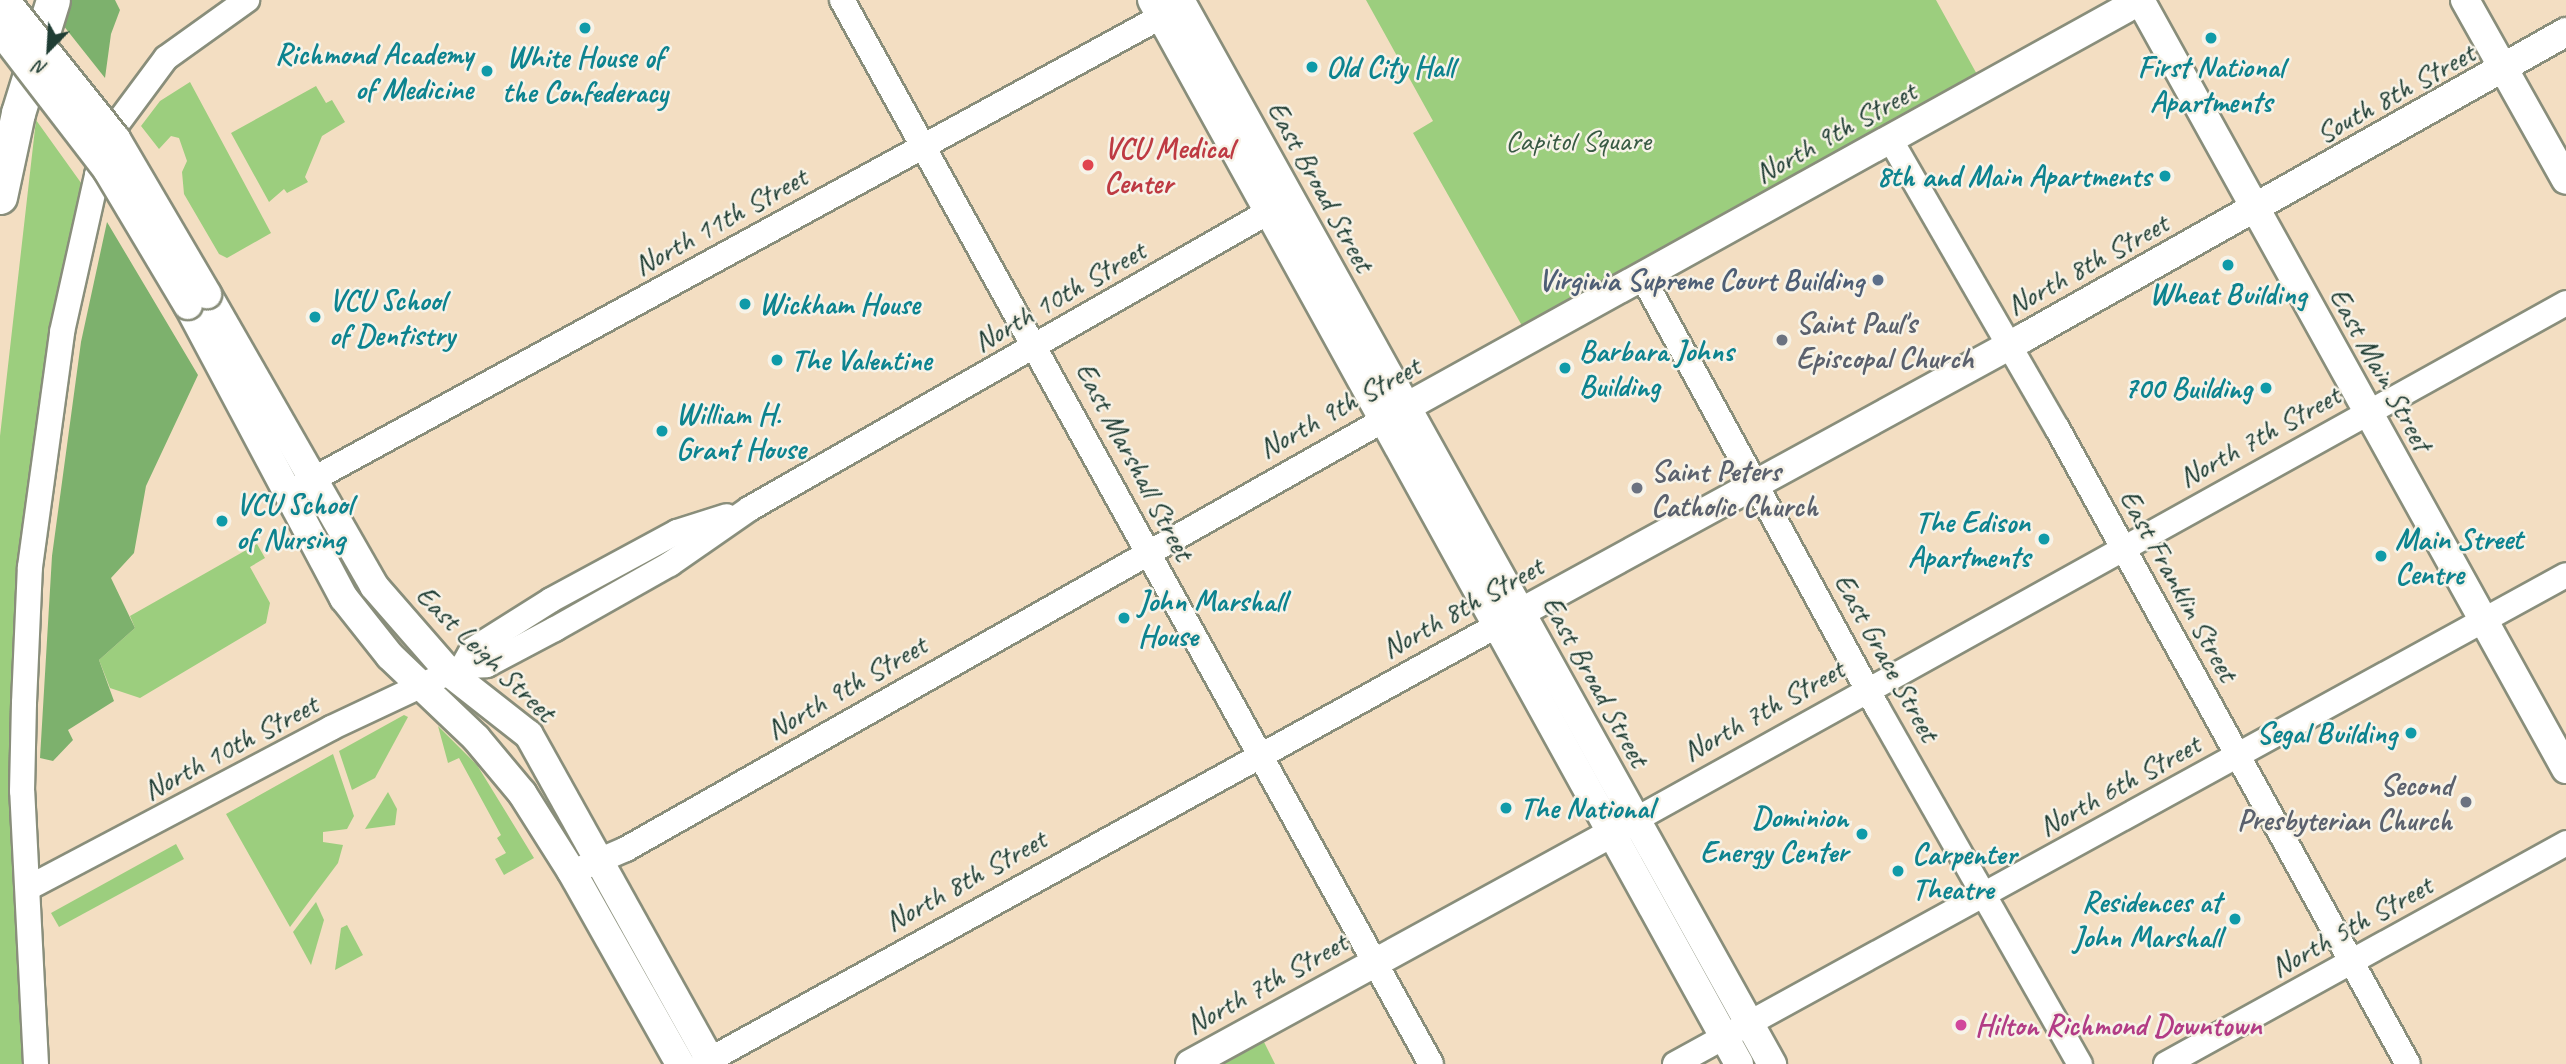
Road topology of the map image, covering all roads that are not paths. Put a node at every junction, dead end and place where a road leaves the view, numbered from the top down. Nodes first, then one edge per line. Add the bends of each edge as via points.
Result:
1 (5, 0) edge
2 (19, 0) edge
3 (53, 0) edge
4 (842, 0) edge
5 (2140, 0) edge
6 (2465, 0) edge
7 (1168, 5) edge
8 (237, 6) edge
9 (0, 30) edge
10 (2566, 32) edge
11 (2505, 70) junction
12 (1890, 139) junction
13 (922, 146) junction
14 (0, 157) edge
15 (2566, 180) edge
16 (0, 197) edge
17 (1291, 199) junction
18 (2254, 209) junction
19 (1267, 214) junction
20 (1643, 278) junction
21 (198, 299) junction
22 (2566, 303) edge
23 (1036, 345) junction
24 (2010, 345) junction
25 (2368, 413) junction
26 (1394, 414) junction
27 (1754, 484) junction
28 (299, 487) junction
29 (749, 509) junction
30 (2124, 549) junction
31 (1148, 551) junction
32 (2566, 575) edge
33 (565, 592) junction
34 (1508, 620) junction
35 (2483, 620) junction
36 (555, 629) junction
37 (456, 669) junction
38 (422, 687) junction
39 (1868, 690) junction
40 (1260, 755) junction
41 (2236, 756) junction
42 (2566, 769) edge
43 (1635, 820) junction
44 (1610, 833) junction
45 (2566, 843) edge
46 (599, 861) junction
47 (572, 872) junction
48 (28, 888) junction
49 (1985, 893) junction
50 (1373, 961) junction
51 (2351, 962) junction
52 (1749, 1023) junction
53 (1724, 1038) junction
54 (708, 1063) edge
55 (36, 1064) edge
56 (680, 1064) edge
57 (1190, 1064) edge
58 (1431, 1064) edge
59 (1675, 1064) edge
60 (1738, 1064) edge
61 (1772, 1064) edge
62 (2081, 1064) edge
63 (2166, 1064) edge
64 (2408, 1064) edge

1 - 21 main road, bridge via 116,139
2 - 14 highway
3 - 16 highway via 25,89
4 - 13 street, East Marshall Street
5 - 12 main road, North 9th Street
5 - 18 main road, East Main Street
6 - 11 main road
7 - 13 street, North 11th Street
7 - 17 main road, East Broad Street
7 - 19 main road, East Broad Street
8 - 48 street via 166,58 129,102 106,149 62,332 30,567 22,791
9 - 21 main road, bridge
10 - 11 main road, South 8th Street
11 - 15 main road
11 - 18 main road, South 8th Street
12 - 20 main road, North 9th Street
12 - 24 street, East Franklin Street
13 - 23 street, East Marshall Street
13 - 28 street, North 11th Street
17 - 19 street, North 10th Street
17 - 26 main road, East Broad Street
18 - 24 main road, North 8th Street
18 - 25 main road, East Main Street
19 - 23 street, North 10th Street
19 - 26 main road, East Broad Street
20 - 26 main road, North 9th Street
20 - 27 street, East Grace Street
21 - 28 main road, East Leigh Street
22 - 25 street, North 7th Street
23 - 29 street, North 10th Street
23 - 31 street, East Marshall Street
24 - 27 main road, North 8th Street
24 - 30 street, East Franklin Street
25 - 30 street, North 7th Street
25 - 35 main road, East Main Street
26 - 31 street, North 9th Street
26 - 34 main road, East Broad Street
27 - 34 main road, North 8th Street
27 - 39 street, East Grace Street
28 - 37 main road, East Leigh Street via 374,586
28 - 38 main road, East Leigh Street via 352,610
29 - 33 street, North 10th Street via 677,532
29 - 36 street, North 10th Street via 670,564
30 - 39 street, North 7th Street
30 - 41 street, East Franklin Street
31 - 40 street, East Marshall Street
31 - 46 street, North 9th Street via 899,696
32 - 35 street, North 6th Street
33 - 36 street via 566,607
33 - 37 street, North 10th Street via 472,650
34 - 40 street, North 8th Street
34 - 43 main road, East Broad Street
34 - 44 main road, East Broad Street
35 - 41 street, North 6th Street
35 - 42 main road, East Main Street
36 - 37 street, North 10th Street via 487,665
37 - 38 street, North 10th Street
37 - 46 main road, East Leigh Street via 529,735
38 - 47 main road, East Leigh Street via 502,767
38 - 48 street, North 10th Street via 331,728
39 - 43 street, North 7th Street
39 - 49 street, East Grace Street
40 - 50 street, East Marshall Street
40 - 54 street, North 8th Street
41 - 49 street, North 6th Street
41 - 51 street, East Franklin Street
43 - 44 main road, North 7th Street
43 - 52 main road, East Broad Street
44 - 50 main road, North 7th Street
44 - 53 main road, East Broad Street
45 - 51 street, North 5th Street
46 - 47 street, North 9th Street
46 - 54 main road, East Leigh Street
47 - 56 main road, East Leigh Street
48 - 55 street
49 - 52 street, North 6th Street
49 - 62 street, East Grace Street
50 - 57 main road, North 7th Street
50 - 58 street, East Marshall Street
51 - 63 street, North 5th Street
51 - 64 street, East Franklin Street
52 - 53 street, North 6th Street
52 - 61 main road, East Broad Street
53 - 59 street, North 6th Street
53 - 60 main road, East Broad Street

